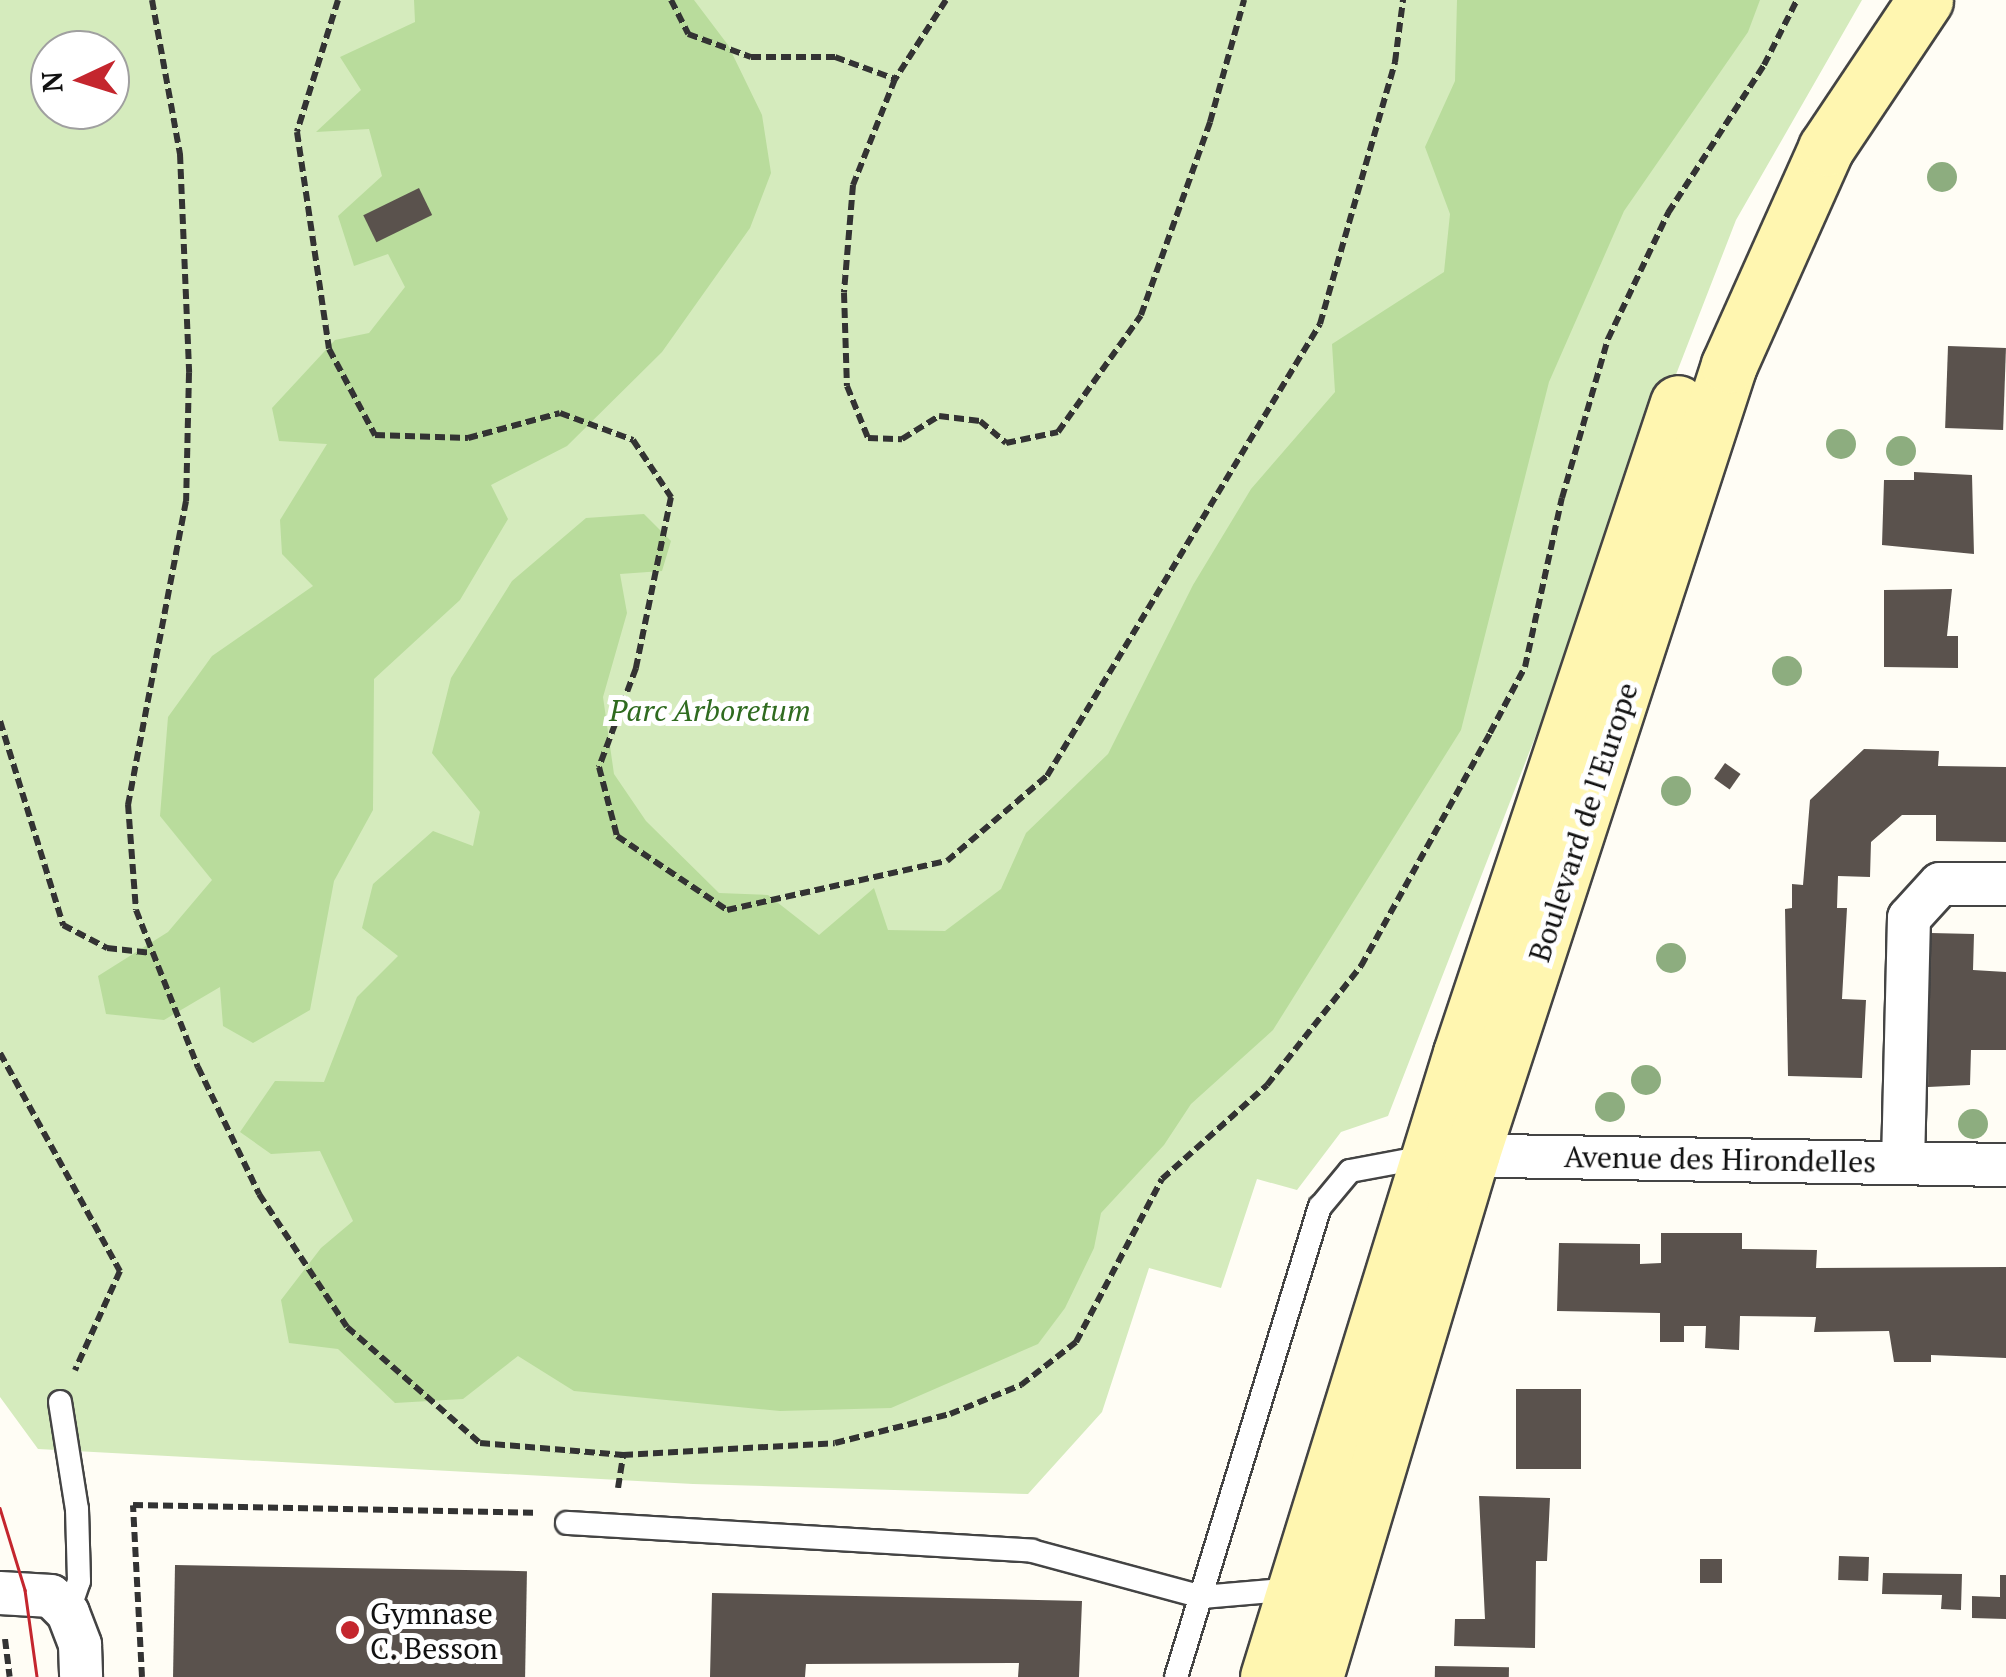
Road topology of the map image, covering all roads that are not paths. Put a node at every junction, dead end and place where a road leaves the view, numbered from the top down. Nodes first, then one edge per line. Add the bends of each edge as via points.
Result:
1 (1882, 0) edge
2 (1925, 0) edge
3 (2006, 884) edge
4 (1453, 1154) junction
5 (1903, 1163) junction
6 (2006, 1165) edge
7 (60, 1402) road end
8 (567, 1523) road end
9 (1295, 1589) junction
10 (0, 1592) edge
11 (1202, 1597) junction
12 (68, 1613) junction
13 (80, 1677) edge
14 (1176, 1677) edge
15 (1268, 1677) edge
16 (1315, 1677) edge

1 - 4 main road, Boulevard de l'Europe via 1745,242 1690,370 1461,1053
2 - 4 main road, Boulevard de l'Europe via 1826,148 1729,365
3 - 5 street via 1940,884 1909,918
4 - 5 street, Avenue des Hirondelles
4 - 9 main road, Boulevard de l'Europe
4 - 11 lane via 1350,1171 1320,1207
4 - 16 main road, Boulevard de l'Europe
5 - 6 street, Avenue des Hirondelles
7 - 12 lane via 77,1509 79,1580
8 - 11 lane via 1032,1551
9 - 11 lane
9 - 15 main road, Boulevard de l'Europe
10 - 12 street via 51,1596
11 - 14 lane
12 - 13 street via 80,1645

